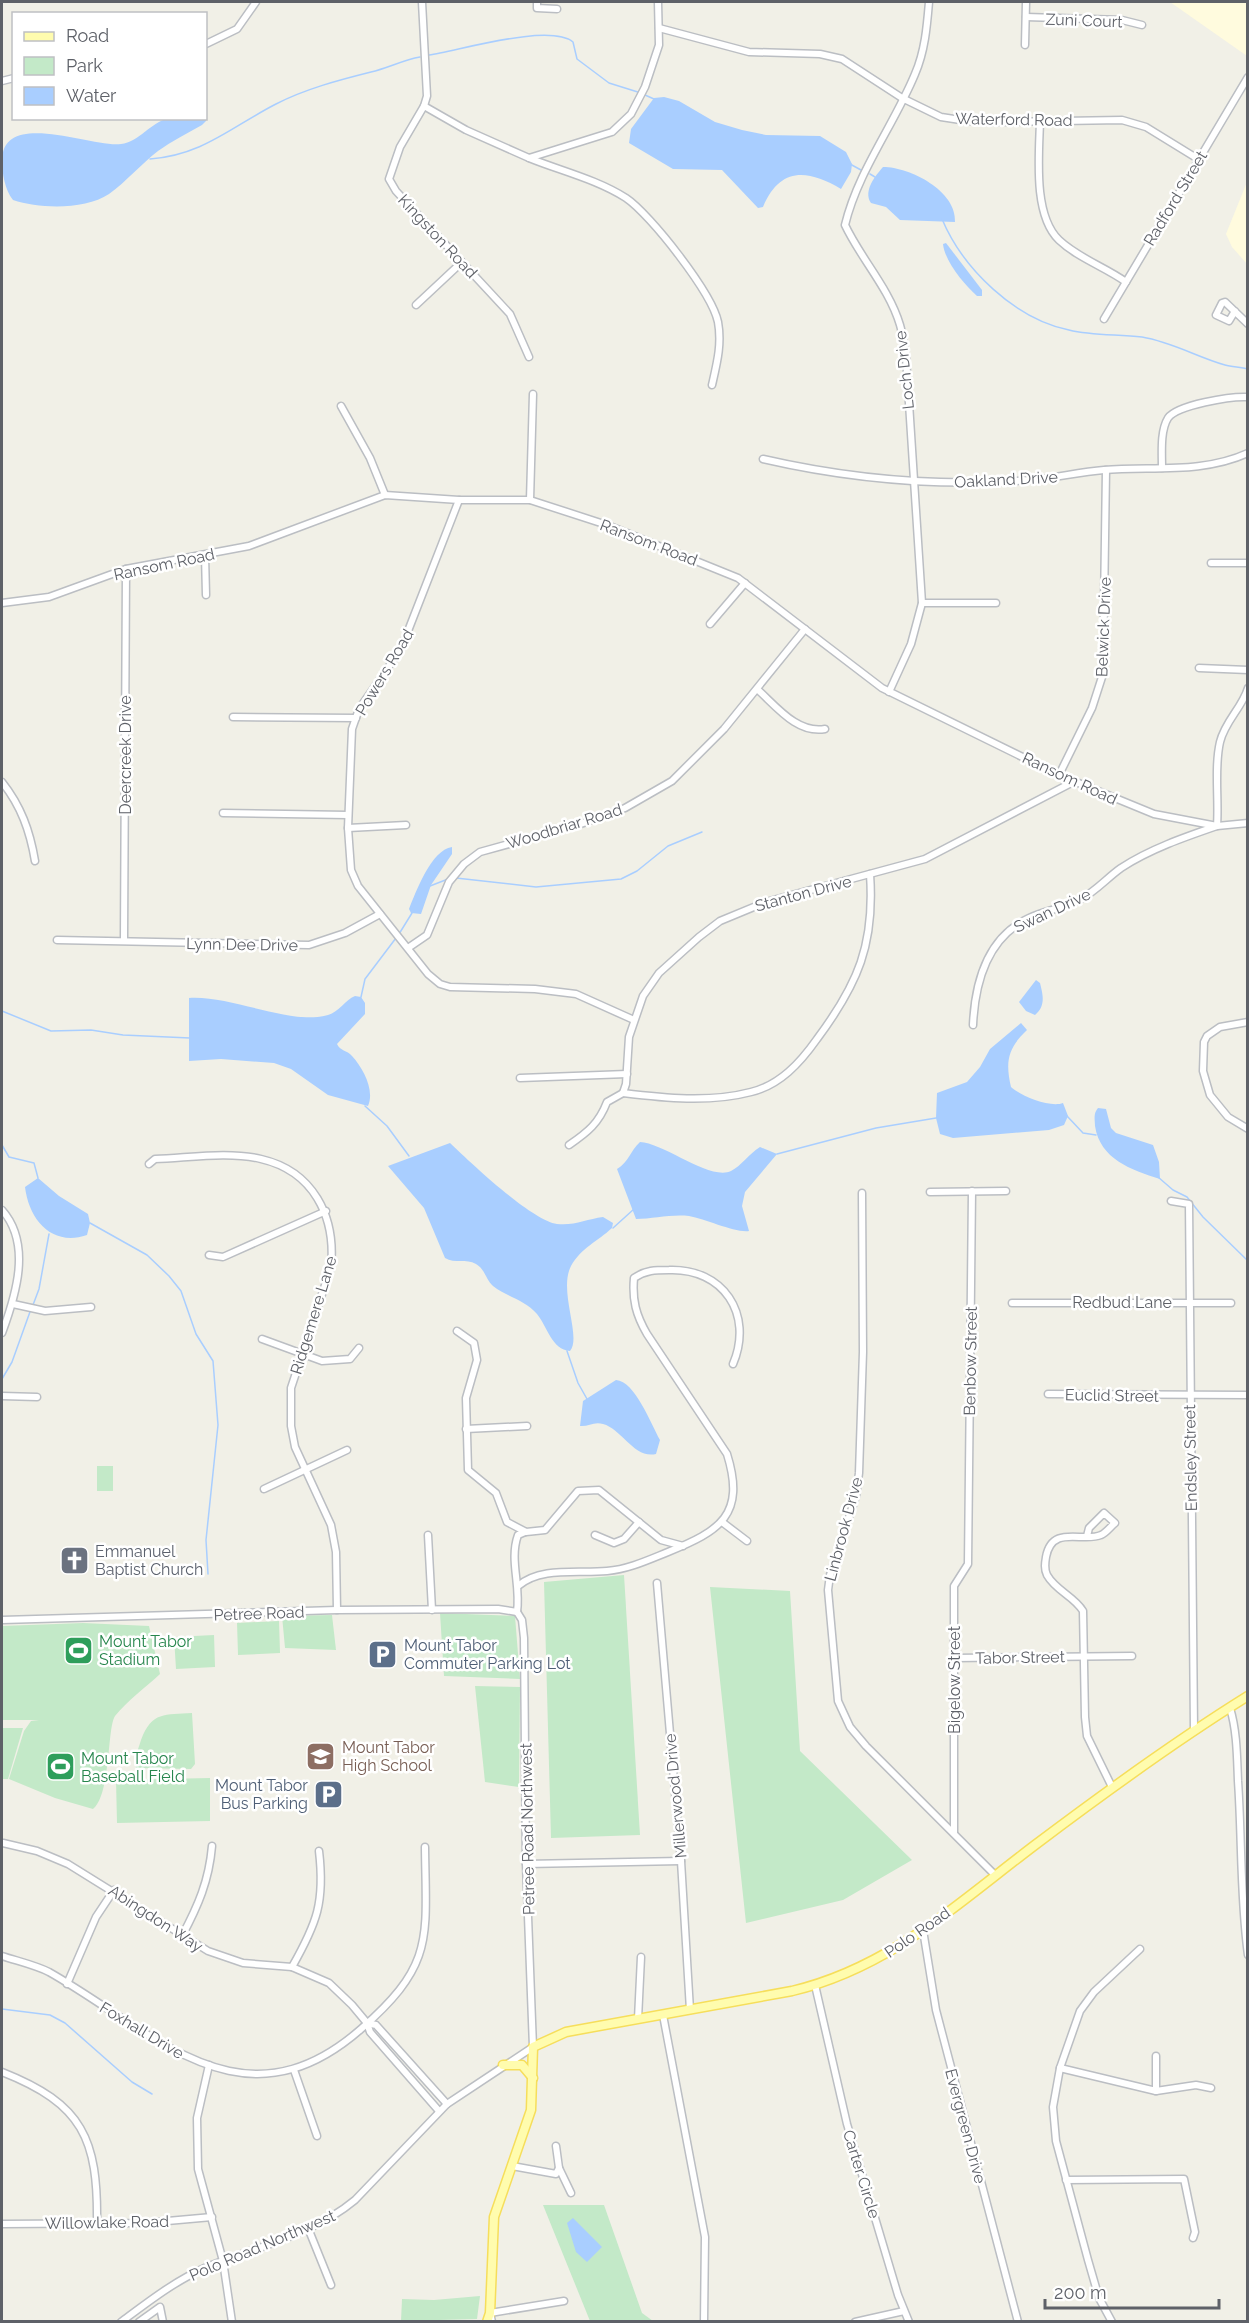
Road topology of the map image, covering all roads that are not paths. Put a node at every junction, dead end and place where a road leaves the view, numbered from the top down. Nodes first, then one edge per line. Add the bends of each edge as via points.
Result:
1 (256, 2) edge
2 (422, 2) edge
3 (537, 2) edge
4 (658, 2) edge
5 (929, 2) edge
6 (1026, 2) edge
7 (557, 9) dead end
8 (1026, 17) junction
9 (1142, 25) dead end
10 (659, 28) junction
11 (207, 44) edge
12 (1025, 45) dead end
13 (1248, 77) edge
14 (902, 98) junction
15 (424, 106) junction
16 (1040, 121) junction
17 (529, 158) junction
18 (1198, 159) junction
19 (462, 262) junction
20 (1126, 282) junction
21 (416, 305) dead end
22 (1235, 311) dead end
23 (1104, 319) dead end
24 (1248, 324) edge
25 (529, 357) dead end
26 (712, 385) dead end
27 (533, 394) dead end
28 (1248, 396) edge
29 (341, 406) dead end
30 (1248, 453) edge
31 (763, 459) dead end
32 (1162, 468) junction
33 (1106, 470) junction
34 (915, 482) junction
35 (385, 495) junction
36 (459, 500) junction
37 (530, 500) junction
38 (205, 555) junction
39 (1211, 563) dead end
40 (1248, 563) edge
41 (126, 569) junction
42 (745, 583) junction
43 (206, 596) dead end
44 (2, 603) edge
45 (922, 603) junction
46 (996, 603) dead end
47 (710, 624) dead end
48 (805, 629) junction
49 (1199, 668) dead end
50 (1248, 670) edge
51 (1248, 688) edge
52 (757, 689) junction
53 (889, 692) junction
54 (233, 717) dead end
55 (356, 718) junction
56 (825, 729) dead end
57 (1059, 775) junction
58 (1075, 781) junction
59 (2, 782) edge
60 (223, 813) dead end
61 (348, 815) junction
62 (1248, 823) edge
63 (406, 825) dead end
64 (1217, 826) junction
65 (348, 828) junction
66 (35, 861) dead end
67 (870, 874) junction
68 (380, 914) junction
69 (57, 940) dead end
70 (124, 940) junction
71 (408, 948) junction
72 (634, 1020) junction
73 (1248, 1022) edge
74 (973, 1024) dead end
75 (627, 1074) junction
76 (520, 1078) dead end
77 (623, 1093) junction
78 (1248, 1129) edge
79 (569, 1145) dead end
80 (149, 1164) dead end
81 (972, 1191) junction
82 (1006, 1191) dead end
83 (930, 1192) dead end
84 (862, 1193) dead end
85 (1171, 1201) dead end
86 (2, 1210) edge
87 (326, 1211) junction
88 (209, 1255) dead end
89 (1189, 1302) junction
90 (1012, 1303) dead end
91 (1231, 1303) dead end
92 (13, 1304) junction
93 (92, 1307) dead end
94 (457, 1331) dead end
95 (2, 1333) edge
96 (262, 1340) dead end
97 (359, 1348) dead end
98 (302, 1354) junction
99 (733, 1364) dead end
100 (1048, 1394) dead end
101 (1190, 1395) junction
102 (1248, 1395) edge
103 (2, 1396) edge
104 (37, 1397) dead end
105 (527, 1426) dead end
106 (466, 1430) junction
107 (347, 1450) dead end
108 (304, 1469) junction
109 (264, 1490) dead end
110 (639, 1522) junction
111 (723, 1522) junction
112 (968, 1531) joint
113 (526, 1532) junction
114 (428, 1535) dead end
115 (595, 1535) dead end
116 (1087, 1536) junction
117 (747, 1541) dead end
118 (683, 1546) junction
119 (657, 1583) dead end
120 (518, 1586) junction
121 (337, 1610) junction
122 (432, 1610) junction
123 (517, 1612) junction
124 (2, 1620) edge
125 (1085, 1656) junction
126 (1132, 1656) dead end
127 (954, 1658) junction
128 (1248, 1696) edge
129 (1230, 1708) junction
130 (1194, 1730) junction
131 (1112, 1787) junction
132 (954, 1833) junction
133 (3, 1843) dead end
134 (212, 1846) dead end
135 (425, 1847) dead end
136 (319, 1851) dead end
137 (681, 1861) junction
138 (526, 1864) junction
139 (995, 1875) junction
140 (114, 1890) junction
141 (923, 1930) junction
142 (182, 1936) junction
143 (1140, 1949) dead end
144 (1248, 1955) edge
145 (2, 1956) edge
146 (640, 1957) dead end
147 (292, 1967) junction
148 (67, 1984) junction
149 (815, 1985) junction
150 (690, 2010) junction
151 (663, 2015) junction
152 (638, 2019) junction
153 (367, 2023) junction
154 (533, 2047) junction
155 (1156, 2056) dead end
156 (209, 2065) junction
157 (503, 2065) junction
158 (1060, 2068) junction
159 (294, 2070) junction
160 (2, 2072) edge
161 (533, 2079) junction
162 (1211, 2088) dead end
163 (1156, 2091) junction
164 (447, 2104) junction
165 (440, 2111) junction
166 (317, 2136) dead end
167 (555, 2145) dead end
168 (512, 2166) junction
169 (559, 2168) junction
170 (1066, 2180) junction
171 (571, 2193) dead end
172 (212, 2217) junction
173 (97, 2223) junction
174 (2, 2224) edge
175 (308, 2228) junction
176 (1193, 2238) dead end
177 (223, 2261) junction
178 (331, 2285) dead end
179 (153, 2298) junction
180 (564, 2301) dead end
181 (160, 2307) junction
182 (904, 2311) junction
183 (490, 2319) edge
184 (121, 2322) edge
185 (139, 2322) edge
186 (163, 2322) edge
187 (232, 2322) edge
188 (704, 2322) edge
189 (855, 2322) edge
190 (909, 2322) edge
191 (1017, 2322) edge
192 (1112, 2322) edge

1 - 11 street via 237,29
2 - 15 street, Kingston Road via 427,96
3 - 7 street via 537,8
4 - 10 street
5 - 14 street, Loch Drive via 923,48
6 - 8 street
8 - 9 street, Zuni Court via 1122,20
8 - 12 street
10 - 14 street, Waterford Road via 745,51 820,54 842,59
10 - 17 street via 659,45 631,114 612,132
13 - 18 street, Radford Street
14 - 16 street, Waterford Road via 941,117
14 - 34 street, Loch Drive via 859,186 845,225 899,324 906,357
15 - 17 street
15 - 19 street, Kingston Road via 400,147 389,179
16 - 18 street, Waterford Road via 1122,120 1146,127
16 - 20 street via 1041,198 1048,227 1060,241
17 - 26 street via 620,195 648,218 665,239 709,300 717,319 719,352
18 - 20 street, Radford Street
19 - 21 street
19 - 25 street, Kingston Road via 510,314
20 - 23 street, Radford Street
22 - 24 street
27 - 37 street
28 - 32 street via 1231,396 1174,412 1167,419 1164,432
29 - 35 street
30 - 32 street, Oakland Drive via 1206,466
31 - 34 street, Oakland Drive
32 - 33 street, Oakland Drive
33 - 34 street, Oakland Drive via 1029,480
33 - 57 street, Belwick Drive via 1103,674 1092,708
34 - 45 street, Loch Drive
35 - 36 street, Ransom Road
35 - 38 street, Ransom Road via 249,546
36 - 37 street, Ransom Road
36 - 55 street, Powers Road via 401,649
37 - 42 street, Ransom Road via 607,525 710,565
38 - 41 street, Ransom Road
38 - 43 street
39 - 40 street
41 - 44 street, Ransom Road via 49,597
41 - 70 street, Deercreek Drive
42 - 47 street
42 - 48 street, Ransom Road
45 - 46 street
45 - 53 street, Loch Drive via 911,644
48 - 52 street, Woodbriar Road
48 - 53 street, Ransom Road
49 - 50 street
51 - 64 street via 1220,742
52 - 56 street via 798,726 813,731
52 - 71 street, Woodbriar Road via 692,764 649,795 578,825 480,852 449,882 427,935
53 - 57 street, Ransom Road
54 - 55 street
55 - 61 street, Powers Road via 350,752
57 - 58 street, Ransom Road
58 - 64 street, Ransom Road via 1154,814
58 - 67 street, Stanton Drive via 950,848
59 - 66 street via 28,827
60 - 61 street
61 - 65 street, Powers Road
62 - 64 street, Ransom Road
63 - 65 street
64 - 74 street, Swan Drive via 1144,855 1080,900 1011,927 986,960
65 - 68 street, Powers Road via 351,870
67 - 72 street, Stanton Drive via 766,902 720,921 659,973 643,996
67 - 77 street via 869,923 857,975 832,1019 789,1072 771,1085 734,1095 690,1098
68 - 70 street, Lynn Dee Drive via 338,936 309,945
68 - 71 street
69 - 70 street, Lynn Dee Drive
71 - 72 street via 433,979 450,987 576,994
72 - 75 street, Stanton Drive
73 - 78 street via 1220,1027 1211,1033 1204,1042 1203,1071 1210,1095 1228,1117
75 - 76 street
75 - 77 street, Stanton Drive
77 - 79 street via 607,1102 601,1119
80 - 87 street, Ridgemere Lane via 155,1159 260,1158 305,1182
81 - 82 street
81 - 83 street
81 - 112 street, Benbow Street
84 - 132 street, Linbrook Drive via 859,1473 828,1590 838,1701 846,1720 866,1746
85 - 89 street, Endsley Street via 1189,1204
86 - 92 street via 13,1225 18,1249
87 - 88 street via 223,1257
87 - 98 street, Ridgemere Lane via 333,1248 331,1267
89 - 90 street, Redbud Lane
89 - 91 street, Redbud Lane
89 - 101 street, Endsley Street
92 - 93 street via 45,1311
92 - 95 street
94 - 106 street via 474,1343 477,1360 466,1398
96 - 98 street
97 - 98 street via 350,1359 336,1362
98 - 108 street, Ridgemere Lane via 290,1404 295,1448
99 - 111 street via 741,1338 739,1320 732,1300 718,1284 700,1274 680,1270 645,1271 634,1278 632,1295 637,1316 727,1454 734,1476 733,1496
100 - 101 street, Euclid Street
101 - 102 street, Euclid Street
101 - 130 street, Endsley Street
103 - 104 street
105 - 106 street
106 - 113 street via 468,1470 496,1493 507,1522
107 - 108 street
108 - 109 street
108 - 121 street, Ridgemere Lane via 331,1525 336,1552
110 - 113 street via 600,1490 578,1491 545,1530
110 - 115 street via 624,1539 614,1543
110 - 118 street via 662,1540
111 - 117 street
111 - 118 street
112 - 127 street, Bigelow Street via 968,1564 954,1586
113 - 120 street, Petree Road Northwest via 518,1535 514,1546
114 - 122 street
116 - 116 street via 1089,1528 1104,1513 1114,1523 1101,1535
116 - 125 street via 1067,1536 1056,1541 1047,1552 1045,1566 1055,1587 1082,1609
118 - 120 street via 631,1567 532,1576
119 - 137 street, Millerwood Drive
120 - 123 street, Petree Road Northwest
121 - 122 street, Petree Road
121 - 124 street, Petree Road
122 - 123 street, Petree Road
123 - 138 street, Petree Road Northwest via 524,1638
125 - 126 street, Tabor Street
125 - 127 street, Tabor Street
125 - 131 street, Tabor Street via 1087,1736
127 - 132 street, Bigelow Street
128 - 129 main road, Polo Road
129 - 130 main road, Polo Road
129 - 144 street via 1236,1748
130 - 131 main road, Polo Road
131 - 139 main road, Polo Road
132 - 139 street, Linbrook Drive
133 - 140 street, Abingdon Way via 68,1864
134 - 142 street via 203,1896
135 - 153 street, Foxhall Drive via 426,1929 420,1958 408,1981
136 - 147 street via 321,1902 313,1930
137 - 138 street
137 - 150 street, Millerwood Drive
138 - 154 street, Petree Road Northwest
139 - 141 main road, Polo Road
140 - 142 street, Abingdon Way
140 - 148 street via 96,1917
141 - 149 main road, Polo Road via 863,1967
141 - 191 street, Evergreen Drive via 936,2010
142 - 147 street, Abingdon Way via 208,1952 243,1963
143 - 158 street via 1094,1992 1080,2011
145 - 148 street, Foxhall Drive via 47,1971
146 - 152 street
147 - 153 street, Abingdon Way via 328,1983
148 - 156 street, Foxhall Drive via 155,2041
149 - 150 main road, Polo Road
149 - 182 street, Carter Circle via 847,2124
150 - 151 main road, Polo Road
151 - 152 main road, Polo Road
151 - 188 street via 705,2237
152 - 154 main road, Polo Road via 566,2032
153 - 159 street, Foxhall Drive via 338,2049
153 - 164 street, Abingdon Way via 376,2025
153 - 165 street, Abingdon Way via 370,2032
154 - 157 street, Polo Road Northwest
154 - 161 main road
155 - 163 street
156 - 159 street, Foxhall Drive via 247,2074
156 - 172 street via 197,2118 196,2145 198,2169
157 - 161 main road via 522,2065
157 - 164 street, Polo Road Northwest
158 - 163 street
158 - 170 street via 1052,2118
159 - 166 street
160 - 173 street via 56,2100 84,2135 95,2167
161 - 168 main road via 531,2110
162 - 163 street via 1196,2085
164 - 165 street, Polo Road Northwest
165 - 175 street, Polo Road Northwest via 354,2200
167 - 169 street
168 - 169 street via 554,2175
168 - 183 main road via 494,2217
169 - 171 street
170 - 176 street via 1184,2179
170 - 192 street via 1099,2298
172 - 173 street, Willowlake Road via 180,2222
172 - 177 street
173 - 174 street, Willowlake Road
175 - 177 street, Polo Road Northwest
175 - 178 street
177 - 179 street, Polo Road Northwest
177 - 187 street
179 - 181 street
179 - 184 street, Polo Road Northwest
180 - 183 street
181 - 185 street
181 - 186 street
182 - 189 street
182 - 190 street, Carter Circle

